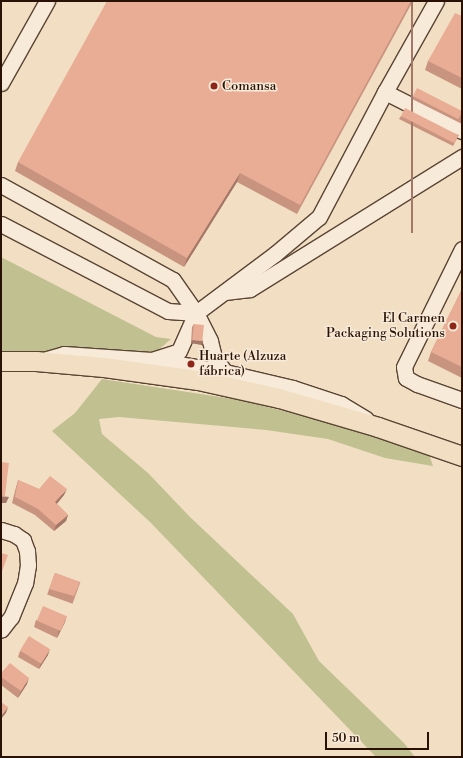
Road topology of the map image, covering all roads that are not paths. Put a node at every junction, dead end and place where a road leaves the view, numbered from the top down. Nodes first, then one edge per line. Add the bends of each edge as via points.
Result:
1 (47, 1) edge
2 (436, 1) edge
3 (1, 83) edge
4 (385, 92) junction
5 (462, 131) edge
6 (462, 157) edge
7 (1, 185) edge
8 (1, 224) edge
9 (462, 249) edge
10 (224, 293) junction
11 (196, 313) junction
12 (152, 360) junction
13 (36, 361) junction
14 (1, 362) edge
15 (225, 372) junction
16 (462, 400) edge
17 (378, 427) junction
18 (433, 445) junction
19 (462, 452) edge
20 (462, 456) edge
21 (1, 530) edge
22 (1, 630) edge

1 - 3 street
2 - 4 street
4 - 5 street
4 - 10 street via 320,217
6 - 10 street via 250,289
7 - 11 street via 174,280
8 - 11 street via 168,312
9 - 16 street via 404,367 406,378
10 - 11 street
11 - 12 street via 179,351
11 - 15 street via 210,341 214,357
12 - 13 street via 64,354
12 - 15 street
13 - 14 main road
13 - 17 main road via 198,380 279,398
15 - 17 street via 293,388 341,404
17 - 18 main road
18 - 19 main road
18 - 20 main road
21 - 22 street via 23,540 28,565 25,583 11,617

